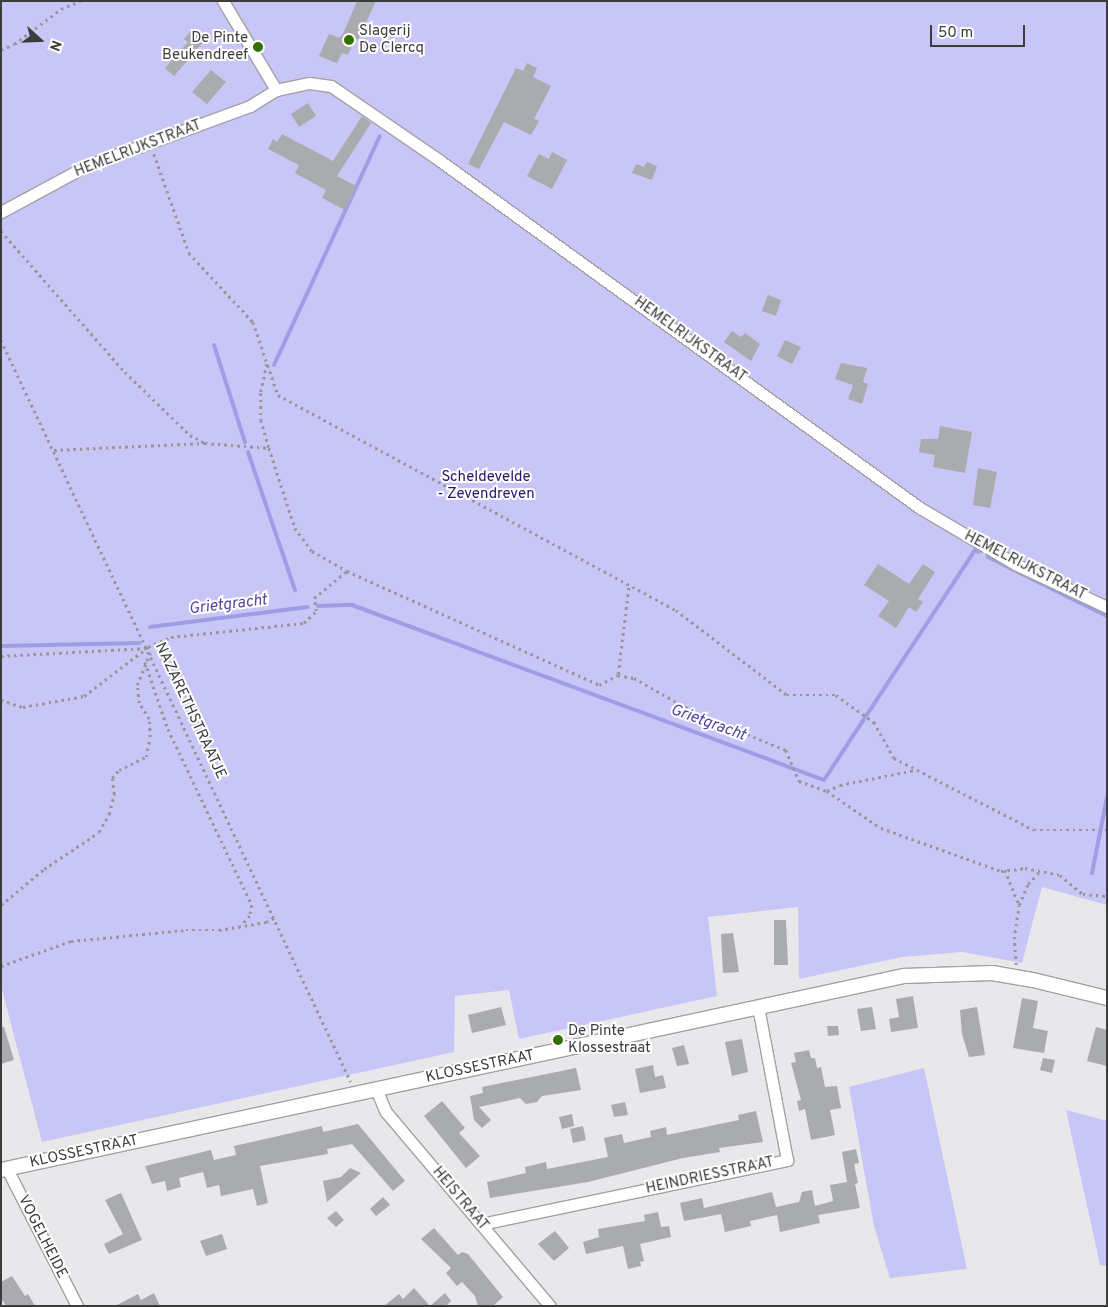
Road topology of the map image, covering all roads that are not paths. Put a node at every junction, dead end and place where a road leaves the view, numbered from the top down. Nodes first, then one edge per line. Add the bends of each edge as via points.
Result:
1 (223, 1) edge
2 (276, 90) junction
3 (1, 212) edge
4 (1107, 607) edge
5 (1107, 998) edge
6 (758, 1007) junction
7 (376, 1089) junction
8 (4, 1169) edge
9 (481, 1224) junction
10 (77, 1306) edge
11 (550, 1306) edge

1 - 2 street
2 - 3 street, HEMELRIJKSTRAAT via 250,106 86,166
2 - 4 street, HEMELRIJKSTRAAT via 309,83 331,86 350,97 920,508 1015,564
5 - 6 street, KLOSSESTRAAT via 1014,977 947,973 904,976
6 - 7 street, KLOSSESTRAAT
6 - 9 street, HEINDRIESSTRAAT via 787,1160
7 - 8 street, KLOSSESTRAAT
7 - 9 street, HEISTRAAT via 386,1112
8 - 10 street, VOGELHEIDE
9 - 11 street, HEISTRAAT

